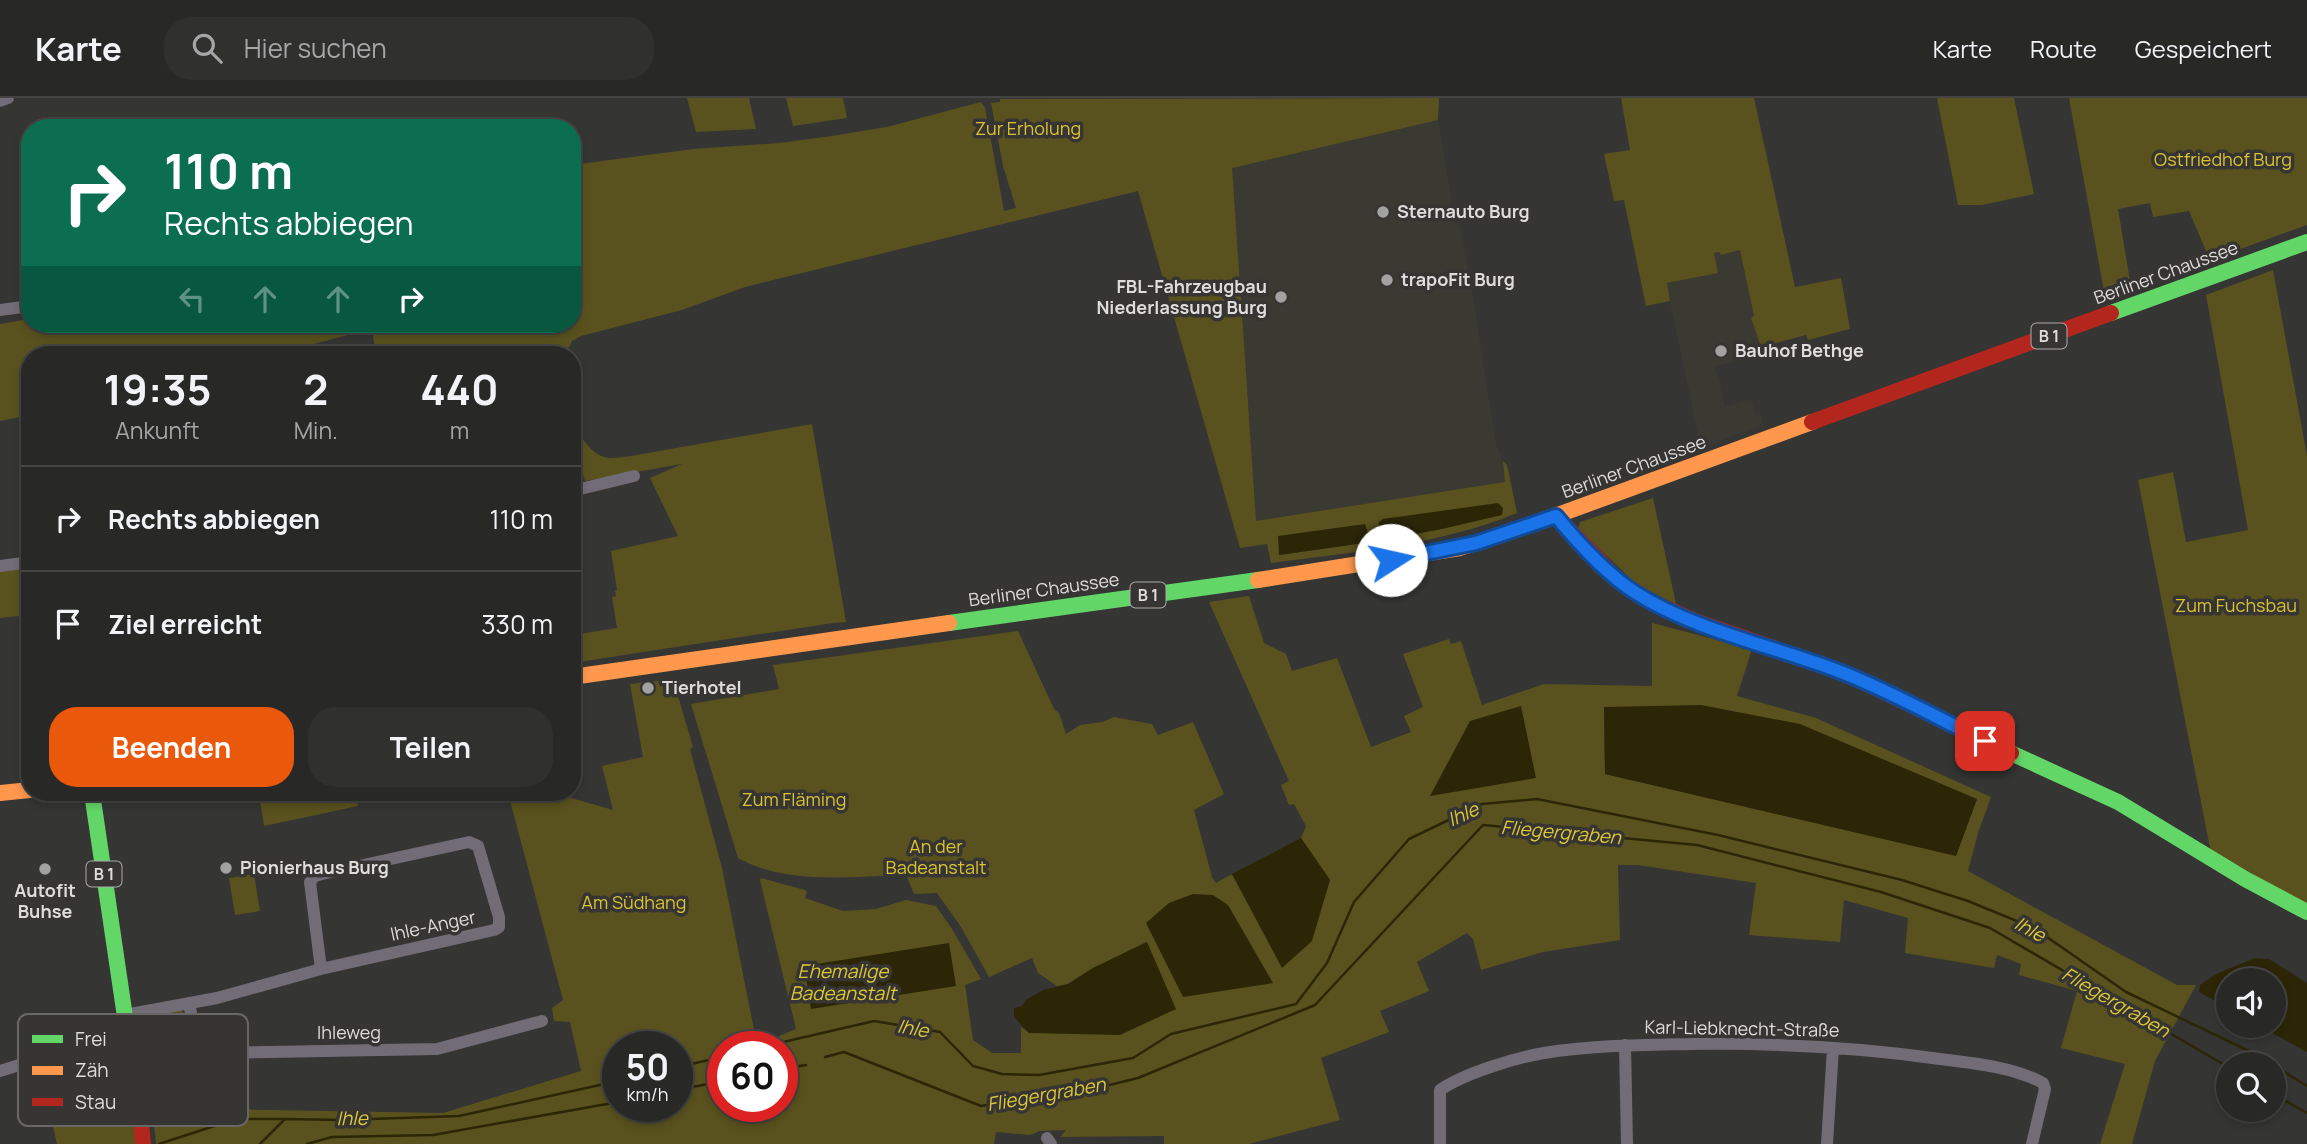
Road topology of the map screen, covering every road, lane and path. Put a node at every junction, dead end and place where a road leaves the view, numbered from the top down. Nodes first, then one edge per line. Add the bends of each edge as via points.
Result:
1 (8, 98) edge
2 (0, 101) edge
3 (2307, 242) edge
4 (21, 307) edge
5 (0, 310) edge
6 (634, 476) dead end
7 (581, 489) edge
8 (1556, 516) junction
9 (21, 563) edge
10 (0, 566) edge
11 (581, 676) edge
12 (21, 791) edge
13 (0, 793) edge
14 (93, 801) edge
15 (2307, 912) edge
16 (321, 969) junction
17 (189, 1003) junction
18 (125, 1014) edge
19 (130, 1014) edge
20 (192, 1014) edge
21 (542, 1021) dead end
22 (1625, 1045) junction
23 (1833, 1048) junction
24 (248, 1052) edge
25 (18, 1066) edge
26 (0, 1071) edge
27 (141, 1126) edge
28 (143, 1144) edge
29 (1440, 1144) edge
30 (1627, 1144) edge
31 (1827, 1144) edge
32 (2032, 1144) edge

1 - 2 street
3 - 8 main road, Berliner Chaussee / B 1
4 - 5 street
6 - 7 street
8 - 11 main road, Berliner Chaussee / B 1 via 1476,543 1417,556
8 - 15 main road via 1618,580 1650,601 1881,689 2118,802
9 - 10 street
12 - 13 main road
14 - 18 main road, B 1
16 - 16 street, Ihle-Anger via 499,927 478,846 469,842 311,879
16 - 17 street, Ihle-Anger
17 - 19 street, Ihle-Anger
17 - 20 street, Ihleweg
21 - 24 street, Ihleweg via 437,1049
22 - 23 street, Karl-Liebknecht-Straße
22 - 29 street, Karl-Liebknecht-Straße via 1525,1056 1440,1090
22 - 30 street
23 - 31 street
23 - 32 street, Karl-Liebknecht-Straße via 1962,1062 2033,1078 2045,1085 2045,1094
25 - 26 street
27 - 28 main road, B 1

